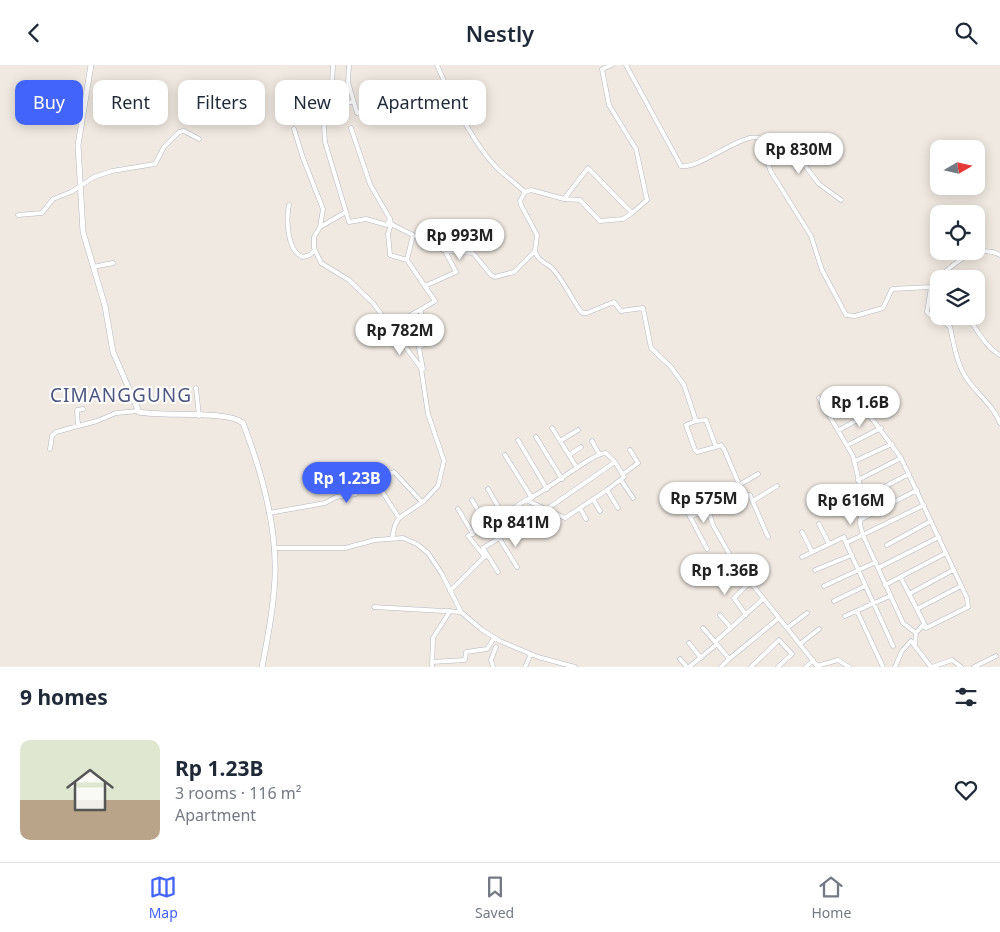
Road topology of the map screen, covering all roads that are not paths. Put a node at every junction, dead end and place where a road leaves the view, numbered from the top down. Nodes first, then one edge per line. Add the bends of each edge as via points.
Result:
1 (91, 65) edge
2 (333, 65) edge
3 (349, 65) edge
4 (437, 65) edge
5 (612, 65) edge
6 (626, 65) edge
7 (332, 80) edge
8 (349, 102) edge
9 (352, 102) junction
10 (83, 109) edge
11 (359, 114) edge
12 (81, 125) edge
13 (325, 125) edge
14 (351, 128) dead end
15 (294, 129) dead end
16 (199, 139) dead end
17 (761, 142) junction
18 (81, 184) junction
19 (525, 192) junction
20 (564, 199) junction
21 (841, 200) dead end
22 (288, 205) dead end
23 (346, 212) junction
24 (632, 213) junction
25 (18, 215) dead end
26 (390, 219) junction
27 (391, 224) junction
28 (320, 227) junction
29 (413, 235) junction
30 (315, 250) junction
31 (445, 251) junction
32 (535, 251) junction
33 (1000, 255) edge
34 (407, 260) junction
35 (113, 263) dead end
36 (93, 267) junction
37 (947, 270) edge
38 (426, 285) junction
39 (930, 287) edge
40 (930, 293) edge
41 (420, 310) junction
42 (930, 316) edge
43 (948, 325) edge
44 (975, 325) edge
45 (390, 326) junction
46 (1000, 355) edge
47 (423, 373) junction
48 (196, 388) dead end
49 (818, 398) dead end
50 (84, 409) dead end
51 (138, 411) junction
52 (870, 413) junction
53 (200, 415) junction
54 (830, 415) junction
55 (696, 421) junction
56 (1000, 423) edge
57 (78, 426) junction
58 (552, 428) dead end
59 (881, 429) junction
60 (839, 430) junction
61 (578, 431) dead end
62 (536, 437) dead end
63 (518, 440) dead end
64 (560, 441) junction
65 (592, 441) dead end
66 (892, 444) junction
67 (848, 445) junction
68 (581, 447) dead end
69 (716, 447) junction
70 (50, 449) dead end
71 (630, 450) dead end
72 (600, 454) junction
73 (505, 455) dead end
74 (569, 455) junction
75 (902, 458) junction
76 (855, 461) junction
77 (615, 462) junction
78 (577, 468) junction
79 (623, 474) junction
80 (758, 474) dead end
81 (909, 474) junction
82 (562, 479) junction
83 (621, 479) junction
84 (858, 480) junction
85 (377, 482) junction
86 (739, 485) junction
87 (777, 486) dead end
88 (488, 489) dead end
89 (547, 489) junction
90 (607, 490) junction
91 (917, 490) junction
92 (701, 492) dead end
93 (744, 496) junction
94 (532, 497) junction
95 (863, 498) junction
96 (593, 499) junction
97 (633, 499) dead end
98 (526, 500) junction
99 (472, 501) dead end
100 (753, 501) junction
101 (422, 502) junction
102 (924, 505) junction
103 (685, 507) dead end
104 (618, 508) dead end
105 (458, 509) dead end
106 (547, 509) junction
107 (580, 509) junction
108 (708, 510) junction
109 (600, 511) dead end
110 (269, 513) junction
111 (502, 515) junction
112 (690, 517) junction
113 (399, 518) junction
114 (530, 519) dead end
115 (586, 519) dead end
116 (860, 520) junction
117 (931, 521) junction
118 (819, 524) dead end
119 (487, 526) junction
120 (802, 532) dead end
121 (473, 534) junction
122 (863, 535) junction
123 (768, 537) dead end
124 (938, 537) junction
125 (392, 538) junction
126 (499, 538) junction
127 (846, 543) junction
128 (829, 544) junction
129 (886, 545) dead end
130 (274, 547) junction
131 (707, 549) dead end
132 (812, 552) junction
133 (946, 553) junction
134 (486, 555) junction
135 (852, 555) junction
136 (802, 557) dead end
137 (876, 562) junction
138 (517, 567) dead end
139 (878, 568) junction
140 (814, 570) dead end
141 (858, 570) junction
142 (953, 570) junction
143 (498, 572) dead end
144 (901, 578) junction
145 (751, 581) junction
146 (886, 585) junction
147 (824, 586) dead end
148 (961, 586) junction
149 (865, 587) junction
150 (450, 591) junction
151 (909, 594) junction
152 (890, 596) junction
153 (763, 599) junction
154 (834, 601) dead end
155 (873, 604) junction
156 (374, 607) dead end
157 (917, 609) junction
158 (450, 611) junction
159 (461, 611) junction
160 (857, 611) junction
161 (807, 613) dead end
162 (720, 615) dead end
163 (746, 615) junction
164 (845, 616) dead end
165 (779, 618) junction
166 (703, 628) dead end
167 (731, 628) junction
168 (787, 628) junction
169 (926, 628) junction
170 (819, 629) dead end
171 (916, 633) junction
172 (494, 638) junction
173 (689, 643) dead end
174 (716, 643) junction
175 (800, 644) junction
176 (916, 645) junction
177 (496, 647) dead end
178 (893, 647) dead end
179 (531, 654) junction
180 (996, 656) dead end
181 (700, 658) junction
182 (680, 659) dead end
183 (729, 659) junction
184 (813, 660) junction
185 (432, 662) junction
186 (262, 667) edge
187 (432, 667) edge
188 (493, 667) edge
189 (525, 667) edge
190 (575, 667) edge
191 (688, 667) edge
192 (721, 667) edge
193 (751, 667) edge
194 (778, 667) edge
195 (806, 667) edge
196 (818, 667) edge
197 (849, 667) edge
198 (883, 667) edge
199 (896, 667) edge
200 (931, 667) edge
201 (961, 667) edge
202 (974, 667) edge

1 - 10 street
2 - 7 street
3 - 9 street
4 - 19 street via 452,98 483,149 498,168
5 - 24 street via 602,69 607,99 635,147 648,198
6 - 17 street via 681,166 754,137
8 - 9 street
9 - 11 street
12 - 18 street via 78,145
13 - 23 street via 325,142
14 - 26 street via 370,184
15 - 28 street via 323,209
16 - 18 street via 179,131 164,147 156,164 112,171
17 - 21 street via 797,155 819,184
17 - 39 street via 771,172 811,236 822,269 844,313 855,316 882,309 892,289
18 - 25 street via 53,199 42,213
18 - 36 street via 83,232
19 - 20 street via 531,190
19 - 32 street via 520,201 537,235
20 - 24 street via 583,201 600,221 620,219
20 - 24 street via 588,168
22 - 30 street via 287,224 296,252 303,257
23 - 26 street via 349,222 366,219 387,225
23 - 28 street
26 - 27 street
27 - 29 street
27 - 34 street via 388,234 390,255
28 - 30 street via 313,241
29 - 31 street
29 - 34 street
30 - 45 street via 321,263 359,289
31 - 32 street via 473,253 491,275 498,278 514,272
31 - 38 street via 456,272
32 - 55 street via 552,268 582,313 614,302 622,311 642,308 651,348 684,385
33 - 37 street via 970,256
34 - 38 street
35 - 36 street
36 - 51 street via 105,306 113,353
38 - 41 street via 435,301
40 - 42 street via 927,312
41 - 45 street
41 - 47 street via 431,338 419,348
43 - 56 street via 965,377 993,409
44 - 46 street via 987,346
45 - 47 street
47 - 101 street via 428,413 444,461 438,486
48 - 53 street
49 - 54 street
50 - 57 street via 77,411
51 - 53 street
51 - 57 street via 116,413
52 - 54 street via 857,401
52 - 59 street
52 - 60 street
53 - 110 street via 220,416 243,423
54 - 60 street
55 - 69 street via 706,420
55 - 69 street via 686,425 697,452
57 - 70 street via 53,433
58 - 64 street
59 - 66 street
59 - 67 street
60 - 67 street
61 - 64 street
62 - 82 street
63 - 89 street
64 - 74 street
65 - 72 street
66 - 75 street
66 - 76 street
67 - 76 street
68 - 74 street
69 - 86 street via 721,445 724,449
71 - 79 street via 638,463
72 - 77 street via 610,455
72 - 78 street
73 - 94 street
74 - 78 street
75 - 81 street
75 - 84 street
76 - 84 street
77 - 79 street
77 - 106 street
78 - 82 street
79 - 83 street
80 - 86 street
81 - 91 street
81 - 95 street
82 - 89 street
83 - 90 street
83 - 97 street
84 - 95 street
85 - 101 street via 388,473 394,473
85 - 110 street via 367,469 359,474 356,493 325,503
85 - 113 street
86 - 93 street
87 - 100 street
88 - 111 street
89 - 94 street
90 - 96 street
90 - 104 street
91 - 102 street
91 - 116 street
92 - 108 street
93 - 100 street via 750,495
93 - 108 street
94 - 98 street
95 - 116 street
96 - 107 street
96 - 109 street
98 - 106 street
98 - 111 street
99 - 119 street
100 - 123 street
101 - 113 street
102 - 117 street
102 - 122 street
103 - 112 street
105 - 121 street
106 - 107 street via 565,518
107 - 115 street
108 - 112 street
108 - 145 street via 732,559
110 - 130 street
111 - 119 street
112 - 131 street
113 - 125 street
114 - 126 street
116 - 122 street
117 - 124 street
117 - 129 street
118 - 128 street
119 - 121 street
120 - 132 street
121 - 134 street via 468,536
122 - 127 street
122 - 137 street
124 - 133 street
124 - 139 street
125 - 130 street via 345,548
125 - 150 street via 403,537 423,548
126 - 134 street via 483,548
126 - 138 street
127 - 128 street via 844,537
127 - 135 street
128 - 132 street
130 - 186 street via 274,590
132 - 136 street
133 - 142 street
133 - 144 street
134 - 143 street
134 - 150 street
135 - 140 street
135 - 141 street
137 - 139 street
137 - 141 street
139 - 146 street
141 - 147 street
141 - 149 street
142 - 148 street
142 - 151 street
144 - 146 street
144 - 151 street
145 - 153 street
145 - 163 street via 734,598
146 - 152 street
148 - 157 street
148 - 169 street via 968,607
149 - 154 street
149 - 155 street
150 - 159 street
151 - 157 street
152 - 155 street
152 - 171 street via 903,623
153 - 163 street
153 - 165 street
155 - 160 street
155 - 178 street
156 - 158 street
157 - 169 street
158 - 159 street
158 - 185 street via 433,638
159 - 172 street
160 - 164 street
160 - 198 street
161 - 168 street
162 - 167 street
163 - 167 street
165 - 168 street
165 - 183 street
166 - 174 street
167 - 174 street
168 - 175 street
169 - 171 street via 922,626
170 - 175 street
171 - 176 street
172 - 179 street
172 - 185 street via 487,649 466,653 465,660
173 - 181 street
174 - 181 street
174 - 183 street
175 - 184 street
176 - 199 street via 909,642
176 - 200 street
177 - 188 street via 491,660
179 - 189 street
179 - 190 street
180 - 202 street
181 - 191 street
182 - 191 street
183 - 192 street
184 - 195 street
184 - 196 street
185 - 187 street
193 - 194 street via 779,640 792,654
196 - 197 street via 838,660
200 - 201 street via 952,660

